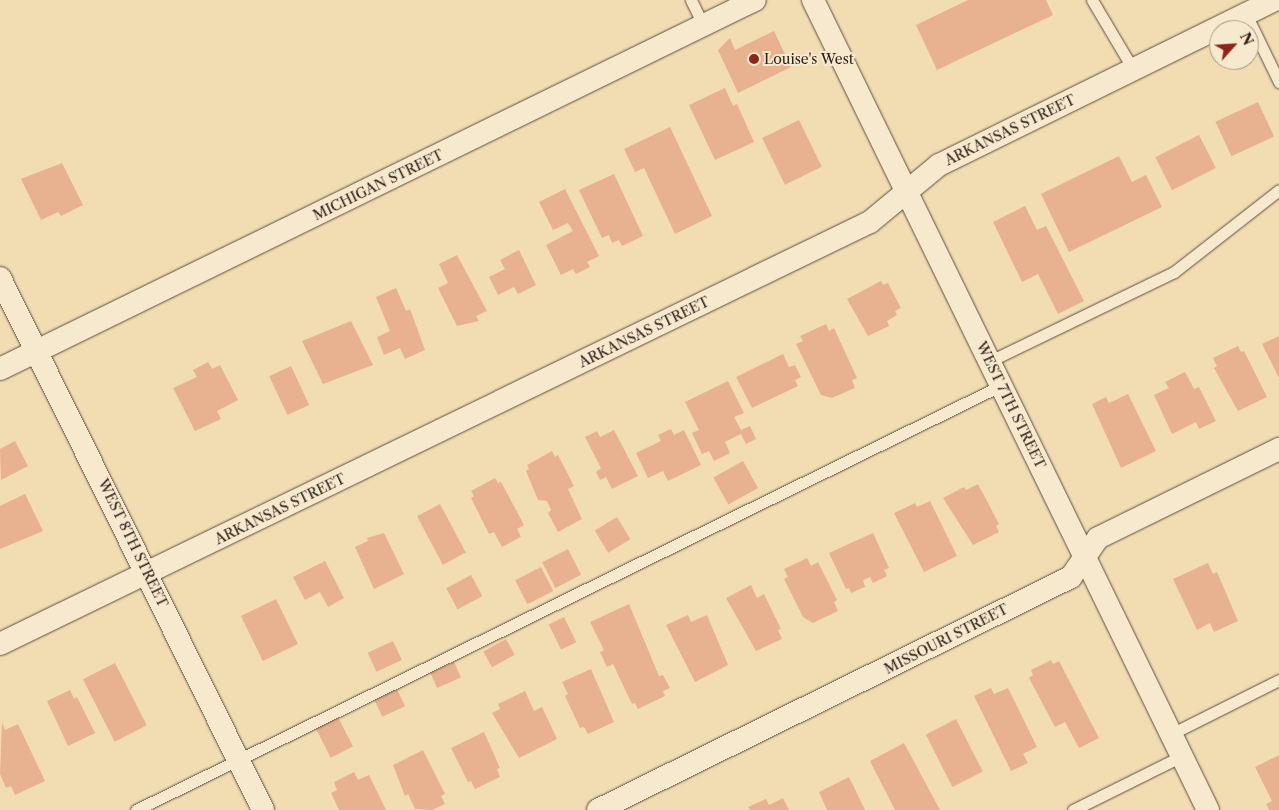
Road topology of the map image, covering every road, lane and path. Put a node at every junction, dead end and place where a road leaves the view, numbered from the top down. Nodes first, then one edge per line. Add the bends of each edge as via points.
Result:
1 (691, 0) edge
2 (755, 0) edge
3 (813, 0) edge
4 (1092, 0) edge
5 (1275, 0) edge
6 (1246, 14) junction
7 (703, 25) junction
8 (1133, 69) junction
9 (1279, 82) edge
10 (1279, 190) edge
11 (907, 191) junction
12 (0, 278) edge
13 (37, 351) junction
14 (990, 361) junction
15 (0, 369) edge
16 (1002, 386) junction
17 (1279, 449) edge
18 (1085, 557) junction
19 (148, 573) junction
20 (0, 644) edge
21 (1279, 680) edge
22 (1171, 734) junction
23 (1182, 756) junction
24 (239, 760) junction
25 (136, 810) edge
26 (263, 810) edge
27 (598, 810) edge
28 (1073, 810) edge
29 (1208, 810) edge

1 - 7 lane
2 - 7 street, MICHIGAN STREET
3 - 11 street, WEST 7TH STREET
4 - 8 lane
5 - 6 street, ARKANSAS STREET
6 - 8 street, ARKANSAS STREET
6 - 9 lane
7 - 13 street, MICHIGAN STREET
8 - 11 street, ARKANSAS STREET via 939,165
10 - 14 lane via 1174,272
11 - 14 street, WEST 7TH STREET
11 - 19 street, ARKANSAS STREET via 870,222
12 - 13 street, WEST 8TH STREET
13 - 15 street, MICHIGAN STREET
13 - 19 street, WEST 8TH STREET
14 - 16 street, WEST 7TH STREET
16 - 18 street, WEST 7TH STREET
16 - 24 lane
17 - 18 street, MISSOURI STREET via 1098,538
18 - 22 street, WEST 7TH STREET
18 - 27 street, MISSOURI STREET via 1071,577
19 - 20 street, ARKANSAS STREET
19 - 24 street, WEST 8TH STREET
21 - 22 lane
22 - 23 street, WEST 7TH STREET
23 - 28 lane
23 - 29 street, WEST 7TH STREET
24 - 25 lane
24 - 26 street, WEST 8TH STREET

